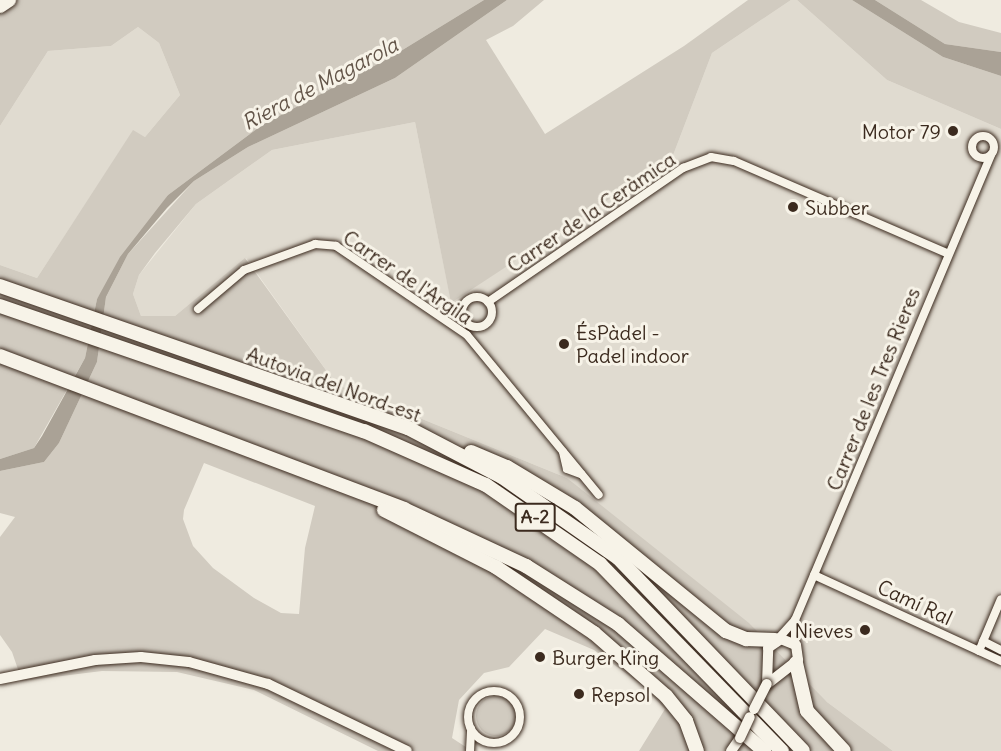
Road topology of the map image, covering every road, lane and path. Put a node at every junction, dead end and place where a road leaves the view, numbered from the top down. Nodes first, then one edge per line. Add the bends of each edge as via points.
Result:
1 (9, 0) edge
2 (0, 6) edge
3 (991, 155) junction
4 (978, 158) junction
5 (984, 171) junction
6 (947, 253) junction
7 (0, 286) edge
8 (488, 302) dead end
9 (0, 306) edge
10 (198, 309) dead end
11 (0, 356) edge
12 (408, 428) junction
13 (233, 445) junction
14 (599, 495) dead end
15 (814, 575) junction
16 (1001, 599) edge
17 (795, 620) junction
18 (776, 640) junction
19 (983, 641) junction
20 (795, 644) junction
21 (1001, 650) edge
22 (979, 651) junction
23 (768, 658) junction
24 (1001, 661) edge
25 (790, 667) junction
26 (0, 679) edge
27 (767, 684) junction
28 (340, 718) junction
29 (471, 729) junction
30 (494, 744) junction
31 (736, 747) edge
32 (393, 751) edge
33 (407, 751) edge
34 (470, 751) edge
35 (486, 751) edge
36 (697, 751) edge
37 (764, 751) edge
38 (782, 751) edge
39 (803, 751) edge
40 (843, 751) edge

1 - 2 highway
3 - 4 street
3 - 4 street via 994,145 983,136 972,145
3 - 5 street, Carrer de les Tres Rieres
4 - 5 street
5 - 6 street, Carrer de les Tres Rieres
6 - 8 street, Carrer de la Ceràmica via 734,161 711,157 683,168
6 - 15 street, Carrer de les Tres Rieres
7 - 12 highway, Autovia del Nord-est / A-2
9 - 38 highway, Autovia del Nord-est / A-2 via 396,443 486,485 600,564
10 - 14 street, Carrer de l'Argila via 244,270 315,244 328,243 350,254 473,342
11 - 13 highway
12 - 18 highway via 507,467 575,508 726,631 746,639
12 - 39 highway, Autovia del Nord-est / A-2 via 502,477 618,558
13 - 36 highway via 419,527 543,597 631,662 666,696 686,721
13 - 37 highway via 404,509 526,566 618,624
15 - 17 street, Carrer de les Tres Rieres
15 - 22 street, Camí Ral
16 - 19 street
17 - 18 street, Carrer de les Tres Rieres
17 - 20 street, Carrer de les Tres Rieres
18 - 20 main road
18 - 23 main road via 768,648
19 - 21 street
19 - 22 street
20 - 25 main road via 799,652
22 - 24 street, Camí Ral
23 - 25 main road via 774,667
23 - 27 main road
25 - 27 main road
25 - 40 highway via 807,711
26 - 28 main road via 105,659 141,657 189,662 252,678
27 - 31 main road, bridge
28 - 32 main road
28 - 33 main road
29 - 30 street via 480,740
29 - 30 street via 468,714 475,699 488,691 511,696 521,713 518,729 507,741
29 - 34 street
30 - 35 street

